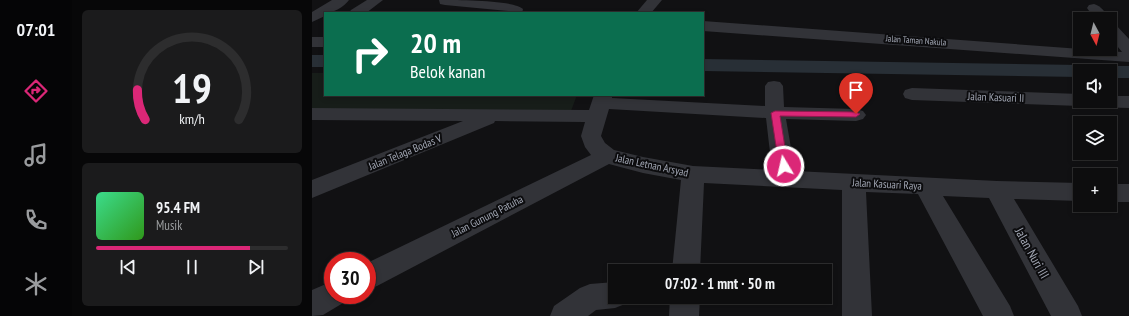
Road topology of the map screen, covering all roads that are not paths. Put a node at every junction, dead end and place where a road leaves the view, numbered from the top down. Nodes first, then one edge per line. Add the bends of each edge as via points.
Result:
1 (342, 0) edge
2 (376, 0) edge
3 (655, 0) edge
4 (444, 1) dead end
5 (488, 2) edge
6 (1094, 8) dead end
7 (358, 12) edge
8 (515, 12) edge
9 (644, 12) edge
10 (1097, 12) edge
11 (312, 18) edge
12 (704, 26) edge
13 (1117, 35) edge
14 (312, 42) edge
15 (324, 42) edge
16 (1129, 49) edge
17 (1129, 57) edge
18 (774, 86) dead end
19 (912, 94) dead end
20 (1073, 100) edge
21 (1117, 102) edge
22 (1129, 102) edge
23 (600, 105) edge
24 (775, 113) junction
25 (312, 114) edge
26 (856, 114) dead end
27 (498, 115) junction
28 (607, 156) junction
29 (693, 174) junction
30 (786, 179) junction
31 (854, 183) junction
32 (925, 186) junction
33 (312, 189) edge
34 (997, 190) junction
35 (1073, 192) edge
36 (1117, 192) edge
37 (1129, 193) edge
38 (687, 264) edge
39 (376, 272) edge
40 (324, 299) edge
41 (597, 303) edge
42 (685, 304) edge
43 (312, 305) edge
44 (565, 316) edge
45 (684, 316) edge
46 (857, 316) edge
47 (1000, 316) edge
48 (1067, 316) edge

1 - 11 street
2 - 7 street
3 - 9 street
4 - 5 street
5 - 8 street via 513,7
6 - 10 street
12 - 17 street, Jalan Taman Nakula
13 - 16 street
14 - 15 street
18 - 24 street
19 - 20 street, Jalan Kasuari II
21 - 22 street
23 - 24 street
23 - 27 street
23 - 28 street, Jalan Letnan Arsyad via 591,136 596,147
24 - 26 street
24 - 30 street
25 - 27 street
27 - 33 street, Jalan Telaga Bodas V
28 - 29 street, Jalan Letnan Arsyad
28 - 39 street, Jalan Gunung Patuha
29 - 30 street, Jalan Kasuari Raya
29 - 38 street
30 - 31 street, Jalan Kasuari Raya
31 - 32 street, Jalan Kasuari Raya
31 - 46 street
32 - 34 street, Jalan Kasuari Raya
32 - 47 street
34 - 35 street, Jalan Kasuari Raya
34 - 48 street, Jalan Nuri III
36 - 37 street
40 - 43 street
41 - 44 street
42 - 45 street

